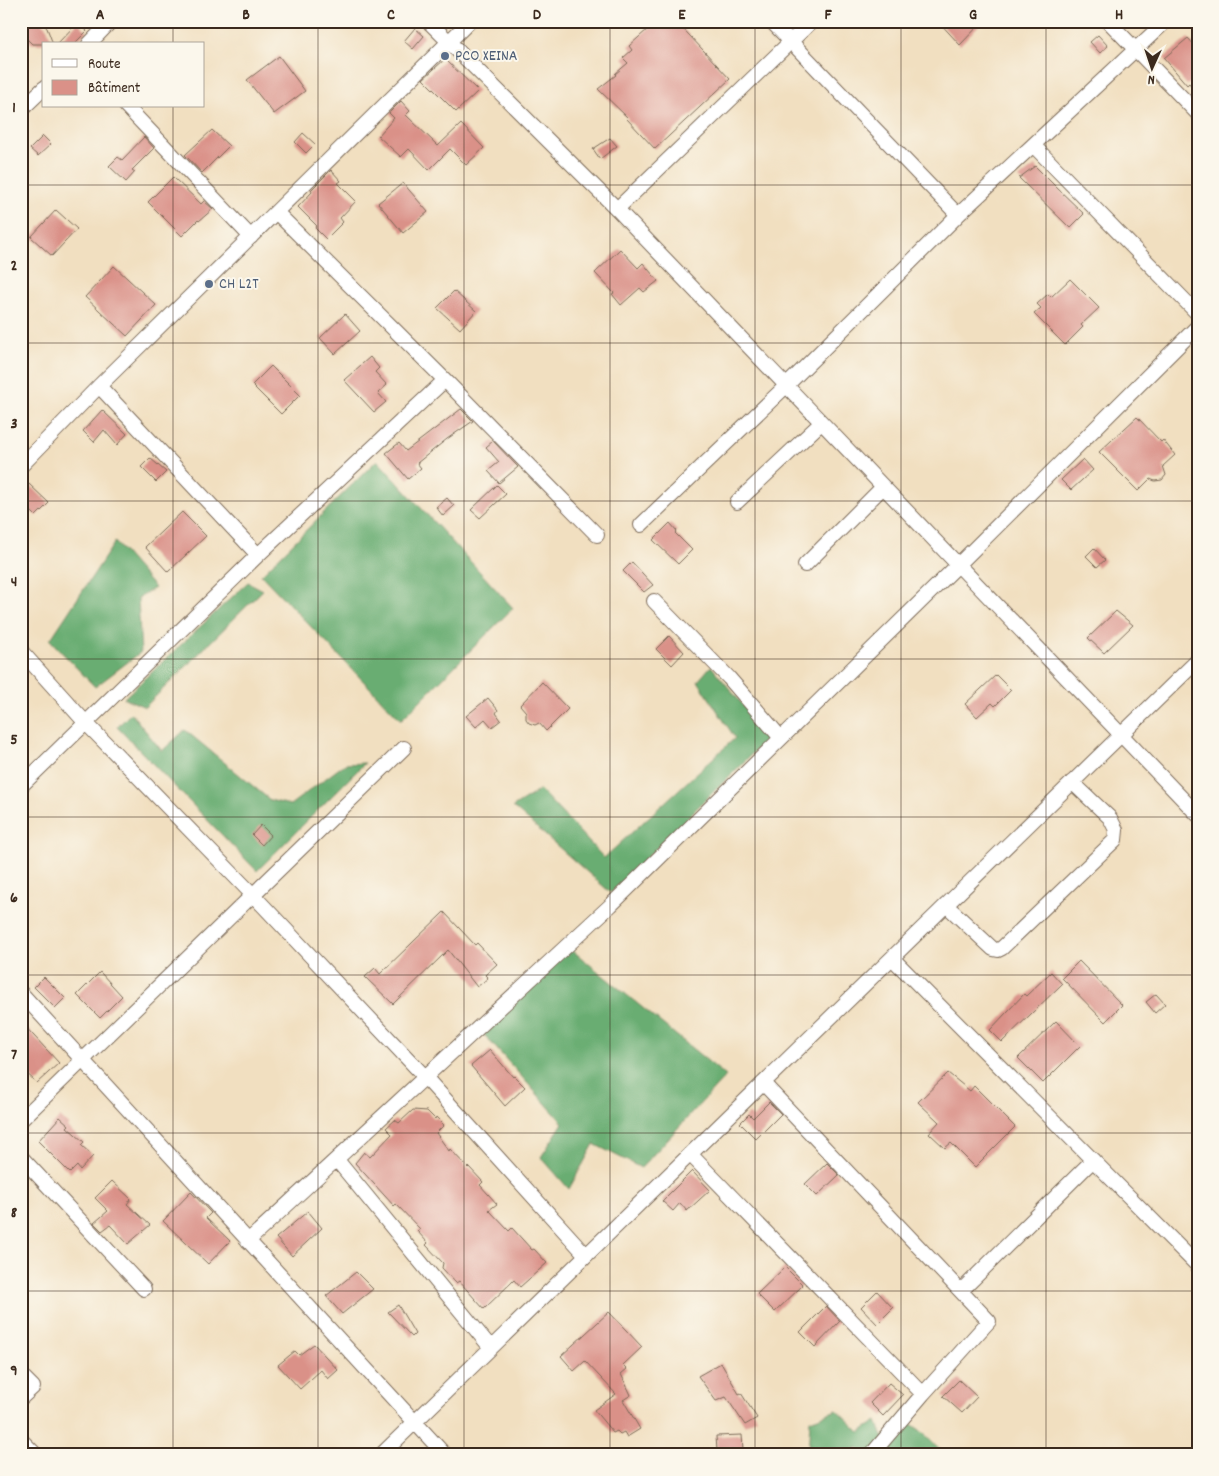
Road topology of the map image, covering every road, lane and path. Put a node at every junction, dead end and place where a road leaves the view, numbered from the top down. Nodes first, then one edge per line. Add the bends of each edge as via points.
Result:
1 (112, 21) edge
2 (428, 21) edge
3 (470, 21) edge
4 (771, 21) edge
5 (812, 21) edge
6 (1108, 21) edge
7 (1166, 21) edge
8 (90, 42) edge
9 (449, 42) junction
10 (791, 42) junction
11 (1135, 49) junction
12 (42, 90) edge
13 (128, 108) edge
14 (21, 110) edge
15 (1198, 114) edge
16 (1033, 145) junction
17 (617, 209) junction
18 (276, 212) junction
19 (958, 215) junction
20 (251, 237) junction
21 (1198, 314) edge
22 (1198, 326) edge
23 (445, 380) junction
24 (99, 386) junction
25 (786, 386) junction
26 (821, 423) junction
27 (21, 466) edge
28 (883, 487) junction
29 (737, 502) dead end
30 (641, 525) dead end
31 (597, 535) dead end
32 (258, 555) junction
33 (805, 565) dead end
34 (958, 565) junction
35 (654, 601) dead end
36 (21, 651) edge
37 (1198, 660) edge
38 (85, 722) junction
39 (1120, 735) junction
40 (782, 738) junction
41 (404, 748) dead end
42 (1072, 782) junction
43 (21, 786) edge
44 (1198, 815) edge
45 (253, 895) junction
46 (946, 905) junction
47 (892, 958) junction
48 (21, 993) edge
49 (82, 1060) junction
50 (424, 1077) junction
51 (763, 1083) junction
52 (21, 1120) edge
53 (690, 1154) junction
54 (21, 1157) edge
55 (337, 1160) junction
56 (1093, 1160) junction
57 (248, 1241) junction
58 (586, 1255) junction
59 (1198, 1266) edge
60 (144, 1290) dead end
61 (961, 1291) junction
62 (491, 1348) junction
63 (21, 1375) edge
64 (923, 1394) junction
65 (21, 1398) edge
66 (414, 1422) junction
67 (21, 1440) edge
68 (36, 1455) edge
69 (381, 1455) edge
70 (445, 1455) edge
71 (872, 1455) edge

1 - 8 street
2 - 9 street
3 - 9 street
4 - 10 street
5 - 10 street
6 - 11 street
7 - 11 street
9 - 17 street
9 - 18 street
10 - 17 street
10 - 19 street
11 - 15 street
11 - 16 street
12 - 14 street
13 - 20 street
16 - 19 street
16 - 21 street
17 - 25 street
18 - 20 street
18 - 23 street
19 - 25 street
20 - 24 street
22 - 34 street
23 - 31 street
23 - 32 street
24 - 27 street
24 - 32 street
25 - 26 street
25 - 30 street
26 - 28 street
26 - 29 street
28 - 33 street
28 - 34 street
32 - 38 street
34 - 39 street
34 - 40 street
35 - 40 street
36 - 38 street
37 - 39 street
38 - 43 street
38 - 45 street
39 - 42 street
39 - 44 street
40 - 50 street via 611,905
41 - 45 street
42 - 46 street
42 - 46 street via 1110,818 1116,830 1115,840 998,950 993,949
45 - 49 street
45 - 50 street
46 - 47 street
47 - 51 street
47 - 56 street
48 - 49 street
49 - 52 street
49 - 57 street
50 - 55 street
50 - 58 street
51 - 53 street
51 - 61 street
53 - 58 street
53 - 64 street
54 - 60 street
55 - 57 street
55 - 62 street
56 - 59 street
56 - 61 street
57 - 66 street
58 - 62 street
61 - 64 street via 989,1321
62 - 66 street
63 - 65 street via 33,1387
64 - 71 street
66 - 69 street
66 - 70 street
67 - 68 street

